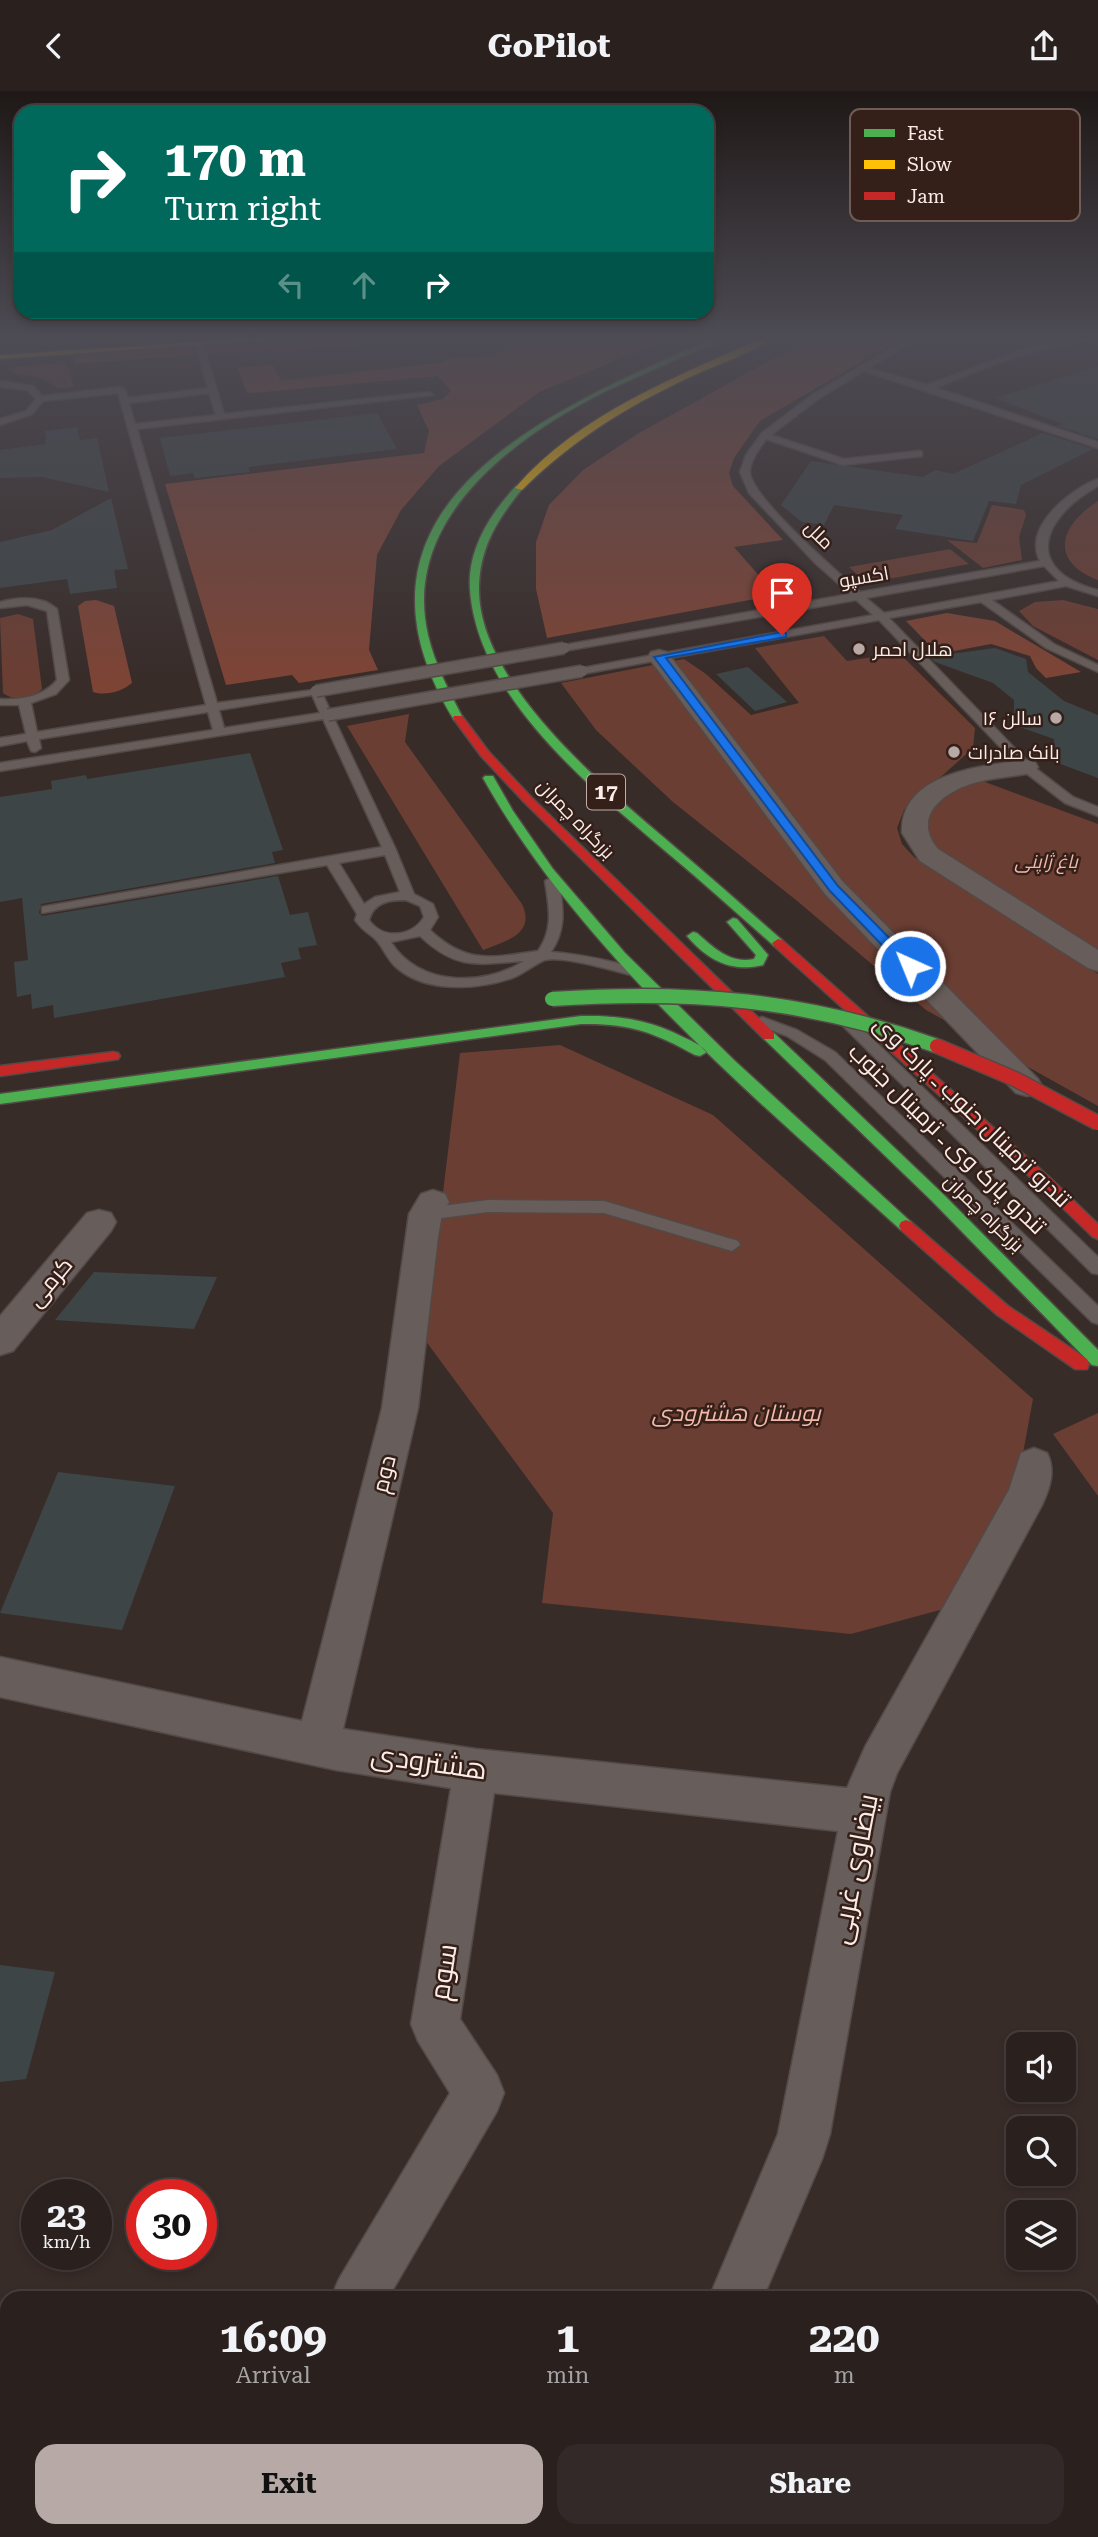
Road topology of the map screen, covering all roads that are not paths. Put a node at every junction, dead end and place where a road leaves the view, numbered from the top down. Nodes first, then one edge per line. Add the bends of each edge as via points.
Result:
1 (138, 450) edge
2 (504, 450) edge
3 (559, 450) edge
4 (755, 450) edge
5 (807, 450) edge
6 (919, 454) dead end
7 (1098, 482) edge
8 (1045, 563) junction
9 (1068, 583) junction
10 (1098, 593) edge
11 (860, 595) junction
12 (981, 597) junction
13 (0, 605) edge
14 (883, 618) junction
15 (659, 657) junction
16 (1098, 669) edge
17 (316, 691) junction
18 (24, 700) junction
19 (0, 702) edge
20 (213, 707) junction
21 (328, 715) junction
22 (467, 732) junction
23 (220, 733) junction
24 (32, 736) junction
25 (0, 741) edge
26 (38, 761) junction
27 (0, 767) edge
28 (1026, 767) junction
29 (1098, 812) edge
30 (669, 847) junction
31 (390, 850) junction
32 (331, 860) junction
33 (604, 877) junction
34 (552, 881) junction
35 (408, 897) junction
36 (47, 910) dead end
37 (363, 913) junction
38 (422, 930) junction
39 (380, 936) junction
40 (539, 956) junction
41 (1098, 963) edge
42 (635, 972) junction
43 (823, 982) junction
44 (546, 1000) dead end
45 (749, 1017) junction
46 (124, 1055) dead end
47 (0, 1071) edge
48 (737, 1073) junction
49 (0, 1099) edge
50 (1061, 1122) dead end
51 (1098, 1123) edge
52 (429, 1208) joint
53 (99, 1222) dead end
54 (1098, 1233) edge
55 (732, 1245) dead end
56 (1098, 1268) edge
57 (1098, 1317) edge
58 (0, 1341) edge
59 (1098, 1360) edge
60 (1098, 1373) edge
61 (1034, 1464) dead end
62 (0, 1677) edge
63 (318, 1743) junction
64 (476, 1770) junction
65 (863, 1812) junction
66 (362, 2291) edge
67 (739, 2291) edge

1 - 20 lane
2 - 22 main road, بزرگراه چمران via 461,491 430,540 418,586 422,637 438,683
3 - 30 main road, بزرگراه چمران / 17 via 511,495 481,544 476,568 478,605 491,656 528,714 594,782
4 - 11 lane, ملل via 745,472 752,491 820,562
5 - 6 lane via 843,462
7 - 8 lane via 1050,518 1042,534
8 - 9 lane
8 - 11 lane, اکسپو
9 - 10 lane
9 - 12 lane, اکسپو
11 - 14 lane, ملل
11 - 17 lane, اکسپو, bridge
12 - 14 lane, اکسپو
12 - 16 lane via 1050,646
13 - 18 lane via 29,601 52,609 63,680 47,695
14 - 15 lane, اکسپو
14 - 28 lane
15 - 21 lane, اکسپو, bridge
15 - 50 street via 834,888
17 - 20 lane, اکسپو
17 - 21 lane
18 - 19 lane
18 - 24 lane
20 - 23 lane
20 - 24 lane, اکسپو
21 - 23 lane, اکسپو
21 - 31 lane
22 - 33 main road, بزرگراه چمران
22 - 34 main road via 506,812
23 - 26 lane, اکسپو
24 - 25 lane, اکسپو
24 - 26 lane
26 - 27 lane, اکسپو
28 - 29 lane via 1069,800
28 - 41 street via 968,776 942,788 916,814 915,839 929,855
30 - 33 main road via 759,948 759,963 740,967 722,960 683,928
30 - 43 main road, بزرگراه چمران / 17
31 - 32 lane
31 - 35 lane
32 - 36 lane
32 - 37 lane
33 - 45 main road, بزرگراه چمران
34 - 40 lane via 553,940
34 - 42 main road
35 - 37 lane via 376,901
35 - 38 lane via 430,910 429,923
37 - 39 lane via 365,926
38 - 39 lane via 403,937
38 - 40 lane via 448,955 466,960
39 - 40 lane via 391,956 409,970 455,982 513,974
40 - 42 lane via 603,963
42 - 48 main road
43 - 54 main road, بزرگراه چمران / 17
43 - 56 lane, تندرو ترمینال جنوب ـ پارک وی via 832,1005 852,1028
44 - 51 main road, bridge via 622,994 707,995 771,1001 827,1013 919,1039 989,1066
45 - 57 lane, تندرو پارک وی ـ ترمینال جنوب via 792,1033 830,1056
45 - 59 main road, بزرگراه چمران via 1018,1275
46 - 47 main road
48 - 49 main road via 661,1029 591,1021
48 - 60 main road via 1015,1319
52 - 55 lane via 604,1207
52 - 63 street, دوم via 400,1408
53 - 58 street, کرمی
61 - 65 street, بیضاوی غربی via 1028,1493 880,1762
62 - 63 street, هشترودی
63 - 64 street, هشترودی
64 - 65 street, هشترودی
64 - 66 street, سوم via 435,2024 479,2093
65 - 67 street, بیضاوی غربی via 804,2134

